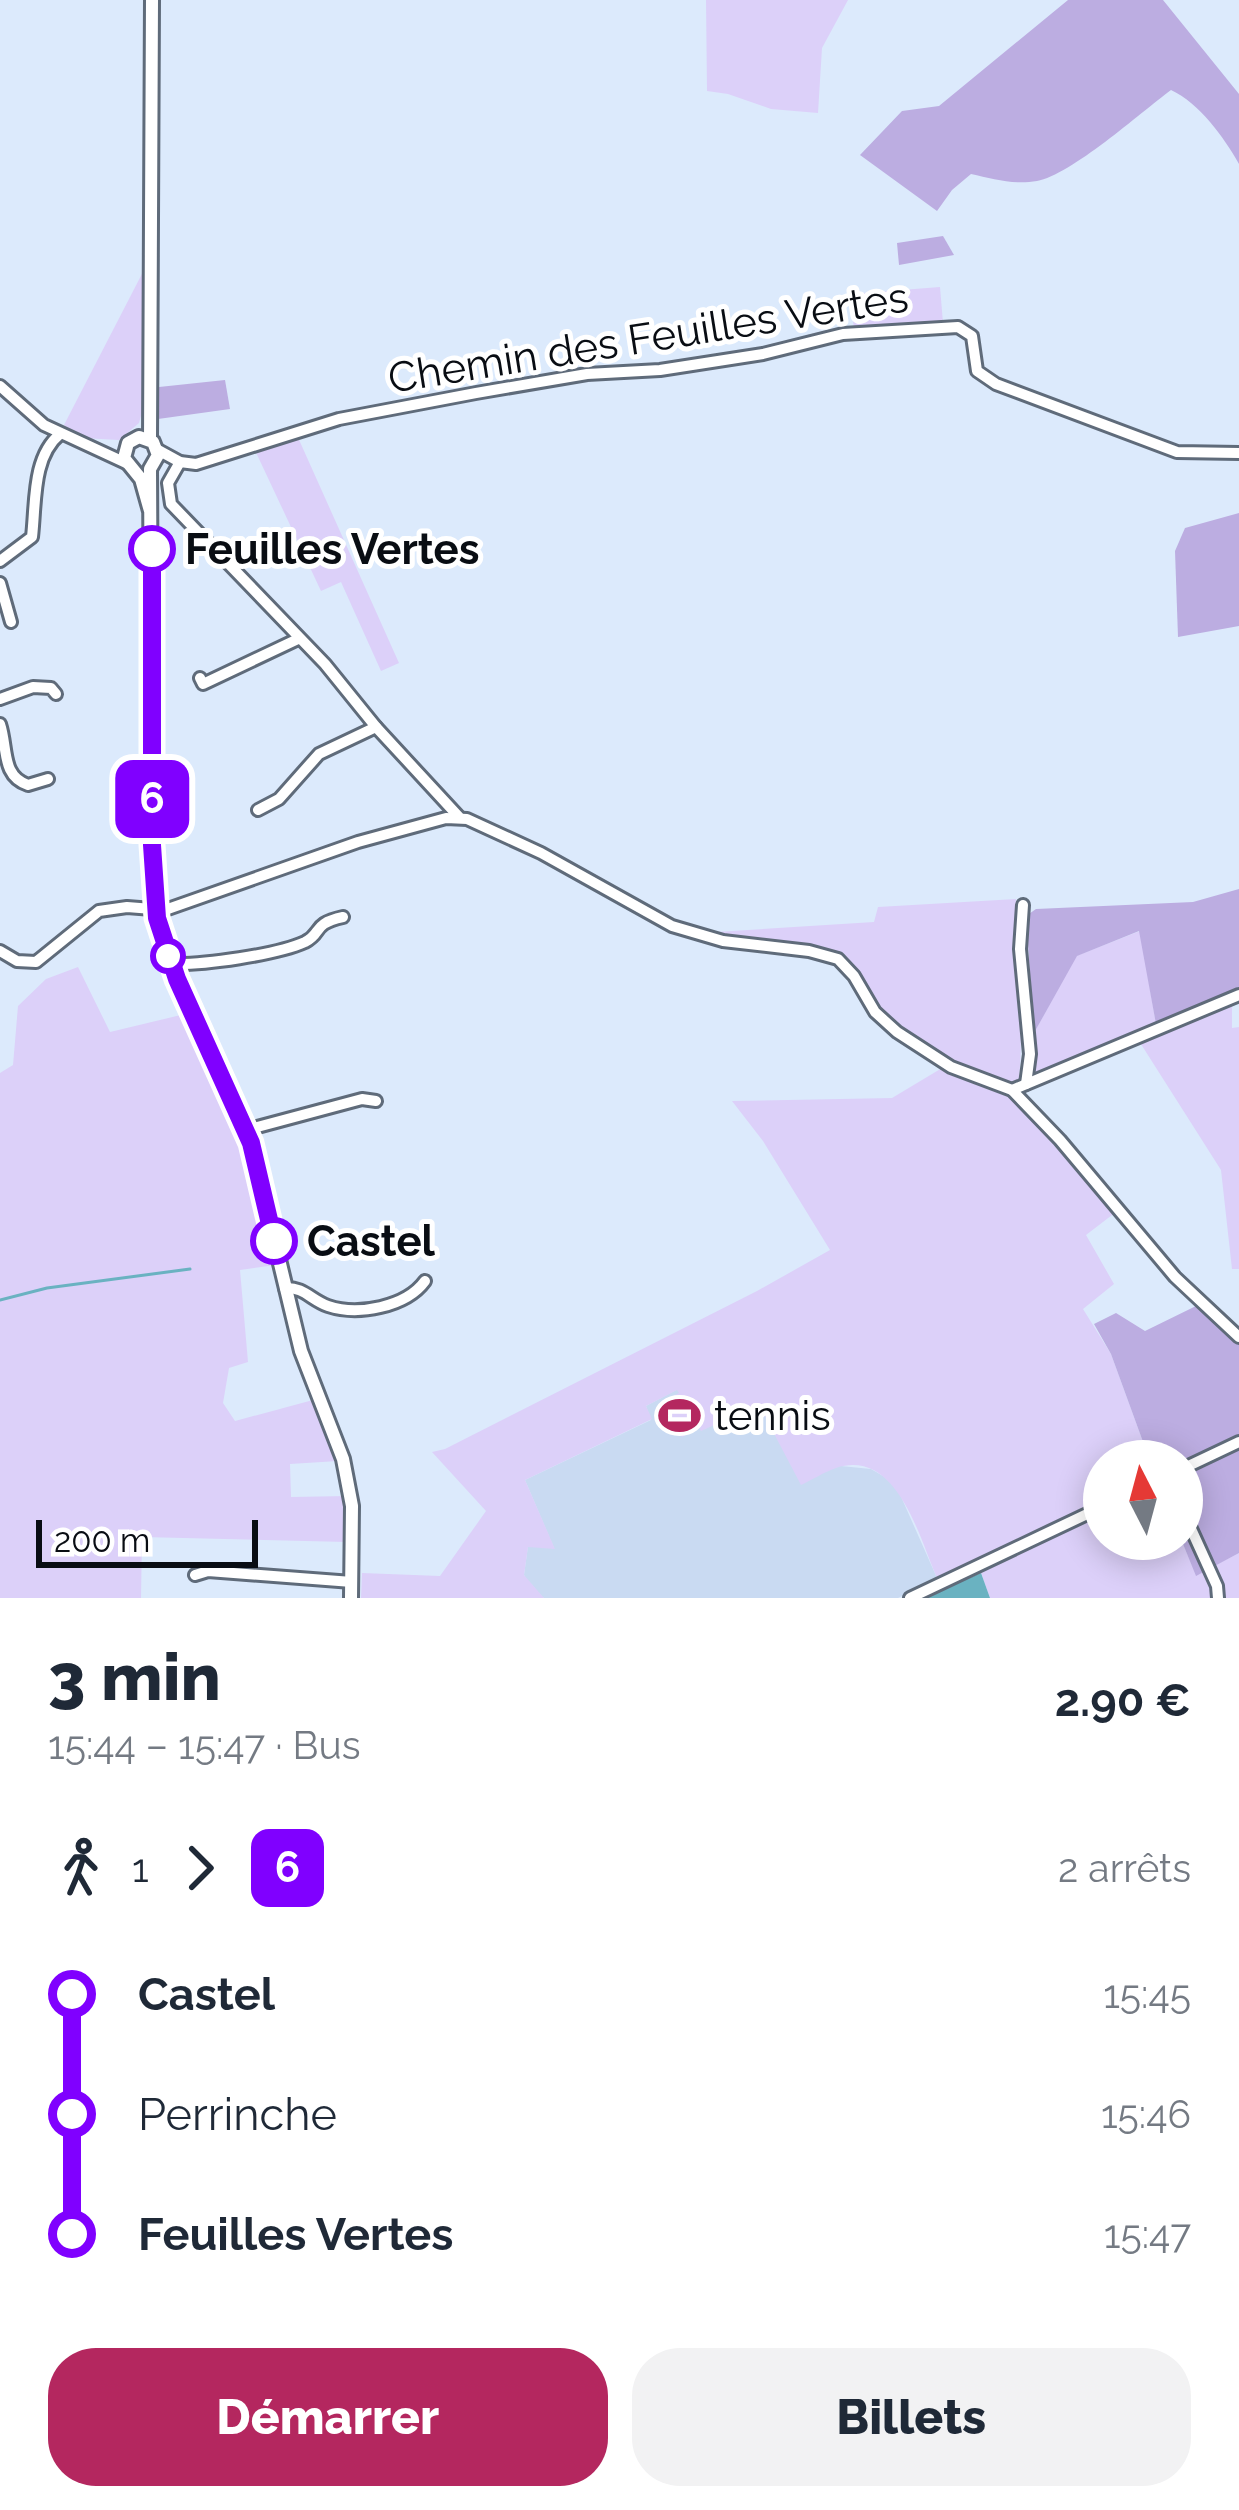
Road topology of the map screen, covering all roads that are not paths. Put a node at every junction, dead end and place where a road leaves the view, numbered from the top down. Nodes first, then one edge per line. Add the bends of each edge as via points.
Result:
1 (152, 0) edge
2 (0, 386) edge
3 (65, 436) junction
4 (1239, 453) edge
5 (149, 456) junction
6 (0, 561) edge
7 (0, 584) edge
8 (11, 622) dead end
9 (298, 639) junction
10 (200, 678) dead end
11 (56, 694) dead end
12 (0, 699) edge
13 (0, 724) edge
14 (376, 727) junction
15 (48, 779) dead end
16 (258, 810) dead end
17 (459, 817) junction
18 (1023, 905) dead end
19 (155, 911) junction
20 (343, 917) dead end
21 (0, 951) edge
22 (172, 964) junction
23 (1239, 995) edge
24 (1026, 1084) junction
25 (1012, 1090) junction
26 (376, 1101) dead end
27 (246, 1130) junction
28 (425, 1281) dead end
29 (285, 1288) junction
30 (1239, 1337) edge
31 (1239, 1442) edge
32 (1203, 1459) edge
33 (1083, 1516) edge
34 (1203, 1555) edge
35 (195, 1575) dead end
36 (352, 1582) junction
37 (351, 1598) edge
38 (910, 1598) edge
39 (1218, 1598) edge

1 - 5 main road
2 - 3 street
3 - 5 street
3 - 6 street via 45,451 32,536
4 - 5 street, Chemin des Feuilles Vertes via 1178,452 996,384 977,371 971,336 958,327 843,334 763,354 499,389 339,419 202,463
5 - 9 street via 169,478 171,504
5 - 19 main road
7 - 8 street
9 - 10 street via 203,684
9 - 14 street
11 - 12 street via 42,686
13 - 15 street via 14,777 28,785
14 - 16 street via 319,754 279,799
14 - 17 street
17 - 19 street
17 - 25 street via 672,926 831,956 897,1032 951,1066
18 - 24 street
19 - 21 street via 99,910 36,962
19 - 22 main road
20 - 22 street via 323,922 305,942 205,965
22 - 27 main road
23 - 24 street
24 - 25 street
25 - 30 street via 1175,1277
26 - 27 street
27 - 29 main road
28 - 29 street via 405,1299 364,1309 330,1307
29 - 36 main road via 350,1482
31 - 32 street
33 - 38 street
34 - 39 street
35 - 36 street
36 - 37 main road

